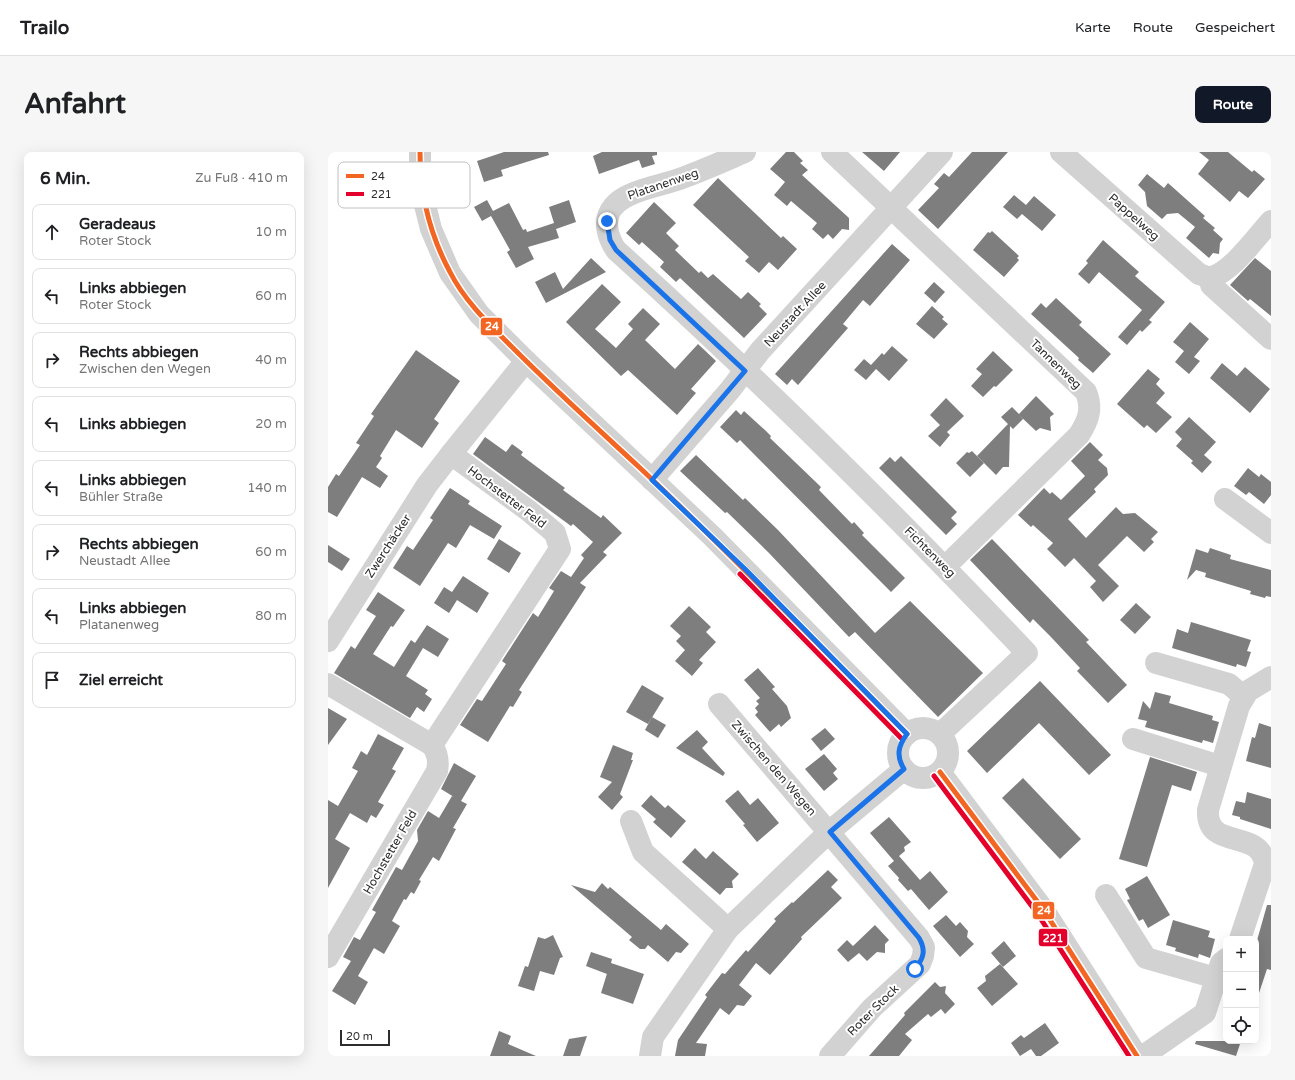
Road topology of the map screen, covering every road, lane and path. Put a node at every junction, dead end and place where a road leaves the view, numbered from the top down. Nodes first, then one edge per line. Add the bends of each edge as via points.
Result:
1 (745, 152) edge
2 (832, 152) edge
3 (942, 152) edge
4 (1061, 152) edge
5 (425, 208) edge
6 (891, 208) junction
7 (1271, 221) edge
8 (1210, 278) junction
9 (1271, 339) edge
10 (526, 361) junction
11 (745, 371) junction
12 (451, 454) junction
13 (652, 480) junction
14 (1225, 500) dead end
15 (1271, 533) edge
16 (945, 567) junction
17 (328, 641) edge
18 (1156, 663) dead end
19 (1271, 676) edge
20 (328, 684) edge
21 (1243, 696) junction
22 (719, 704) dead end
23 (907, 734) junction
24 (940, 734) junction
25 (1133, 739) dead end
26 (432, 745) junction
27 (1220, 766) junction
28 (904, 769) junction
29 (940, 772) junction
30 (631, 821) dead end
31 (830, 832) junction
32 (1268, 854) edge
33 (1106, 895) dead end
34 (728, 929) junction
35 (1241, 936) edge
36 (328, 957) edge
37 (1223, 961) edge
38 (1216, 978) junction
39 (650, 1056) edge
40 (830, 1056) edge
41 (1137, 1056) edge
42 (1143, 1056) edge

1 - 11 street, Platanenweg via 680,179 625,196 613,207 607,221 610,240 616,250
2 - 6 street
3 - 6 street, Neustadt Allee
4 - 8 street, Pappelweg via 1188,265 1199,274
5 - 10 street via 450,273 479,314
6 - 11 street, Neustadt Allee via 760,351
6 - 16 street, Tannenweg via 1086,392 1090,405 1086,424 1079,435
7 - 8 street via 1233,264 1221,274
8 - 9 street, Pappelweg via 1211,285
10 - 12 street
10 - 13 street
11 - 13 street, Neustadt Allee
11 - 16 street, Fichtenweg
12 - 17 street, Zwerchäcker via 427,485
12 - 26 street, Hochstetter Feld via 555,533 560,549
13 - 23 street via 745,569
14 - 15 street
16 - 24 street, Fichtenweg via 1027,653
18 - 21 street via 1229,684
19 - 21 street
20 - 26 street
21 - 27 street
22 - 31 street, Zwischen den Wegen
23 - 24 street via 924,728
23 - 28 street via 899,747 900,762
24 - 29 street via 949,754
25 - 27 street
26 - 36 street, Hochstetter Feld via 439,762 437,771
27 - 32 street via 1208,810 1209,824 1218,834 1258,847
28 - 29 street via 921,778 931,777
28 - 31 street
29 - 41 street via 1043,909
30 - 34 street via 643,852
31 - 34 street
31 - 40 street, Roter Stock via 919,938 924,947 924,956 915,969 872,1008
32 - 35 street
33 - 38 street via 1146,958
34 - 39 street via 653,1037
37 - 38 street
38 - 42 street via 1205,1013

